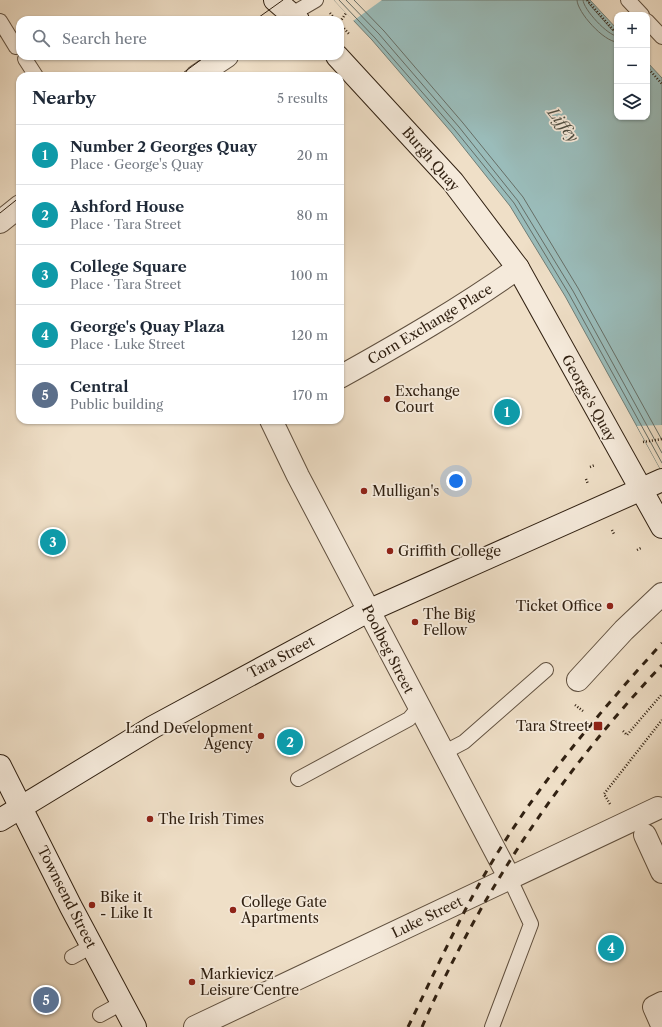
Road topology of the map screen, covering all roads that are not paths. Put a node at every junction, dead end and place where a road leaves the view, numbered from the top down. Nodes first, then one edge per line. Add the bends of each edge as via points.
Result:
1 (275, 0) edge
2 (316, 0) edge
3 (628, 0) edge
4 (639, 12) edge
5 (289, 16) edge
6 (294, 16) edge
7 (0, 22) edge
8 (650, 24) edge
9 (662, 37) edge
10 (16, 47) dead end
11 (25, 60) edge
12 (221, 60) edge
13 (341, 60) edge
14 (33, 72) edge
15 (203, 72) edge
16 (16, 209) edge
17 (0, 222) edge
18 (518, 268) junction
19 (344, 375) edge
20 (273, 424) edge
21 (654, 484) edge
22 (662, 527) edge
23 (662, 594) edge
24 (368, 610) junction
25 (546, 670) dead end
26 (578, 680) dead end
27 (419, 707) junction
28 (443, 753) junction
29 (0, 766) edge
30 (298, 779) dead end
31 (22, 808) junction
32 (658, 808) dead end
33 (0, 820) edge
34 (645, 835) dead end
35 (662, 872) edge
36 (509, 878) junction
37 (92, 946) junction
38 (72, 957) dead end
39 (122, 1003) junction
40 (662, 1003) edge
41 (100, 1015) dead end
42 (662, 1025) edge
43 (135, 1027) edge
44 (195, 1027) edge
45 (492, 1027) edge

1 - 5 street
2 - 6 lane
3 - 4 lane
7 - 10 lane
8 - 9 lane
11 - 14 lane
12 - 15 street
13 - 18 street, Burgh Quay via 453,182
16 - 17 street
18 - 19 street, Corn Exchange Place via 470,302
18 - 21 street, George's Quay
20 - 24 street, Poolbeg Street
21 - 22 street, George's Quay
21 - 24 street, Tara Street
23 - 26 street via 624,630
24 - 27 street, Poolbeg Street
24 - 31 street, Tara Street via 153,726
25 - 28 lane via 464,742
27 - 28 street, Poolbeg Street
27 - 30 lane via 409,719
28 - 36 street, Poolbeg Street
29 - 31 street, Townsend Street
31 - 33 street, Tara Street
31 - 37 street, Townsend Street
32 - 36 street, Luke Street
34 - 35 street
36 - 44 street, Luke Street
36 - 45 lane via 531,924
37 - 38 lane
37 - 39 street, Townsend Street
39 - 41 lane
39 - 43 street, Townsend Street
40 - 42 street via 654,1007

